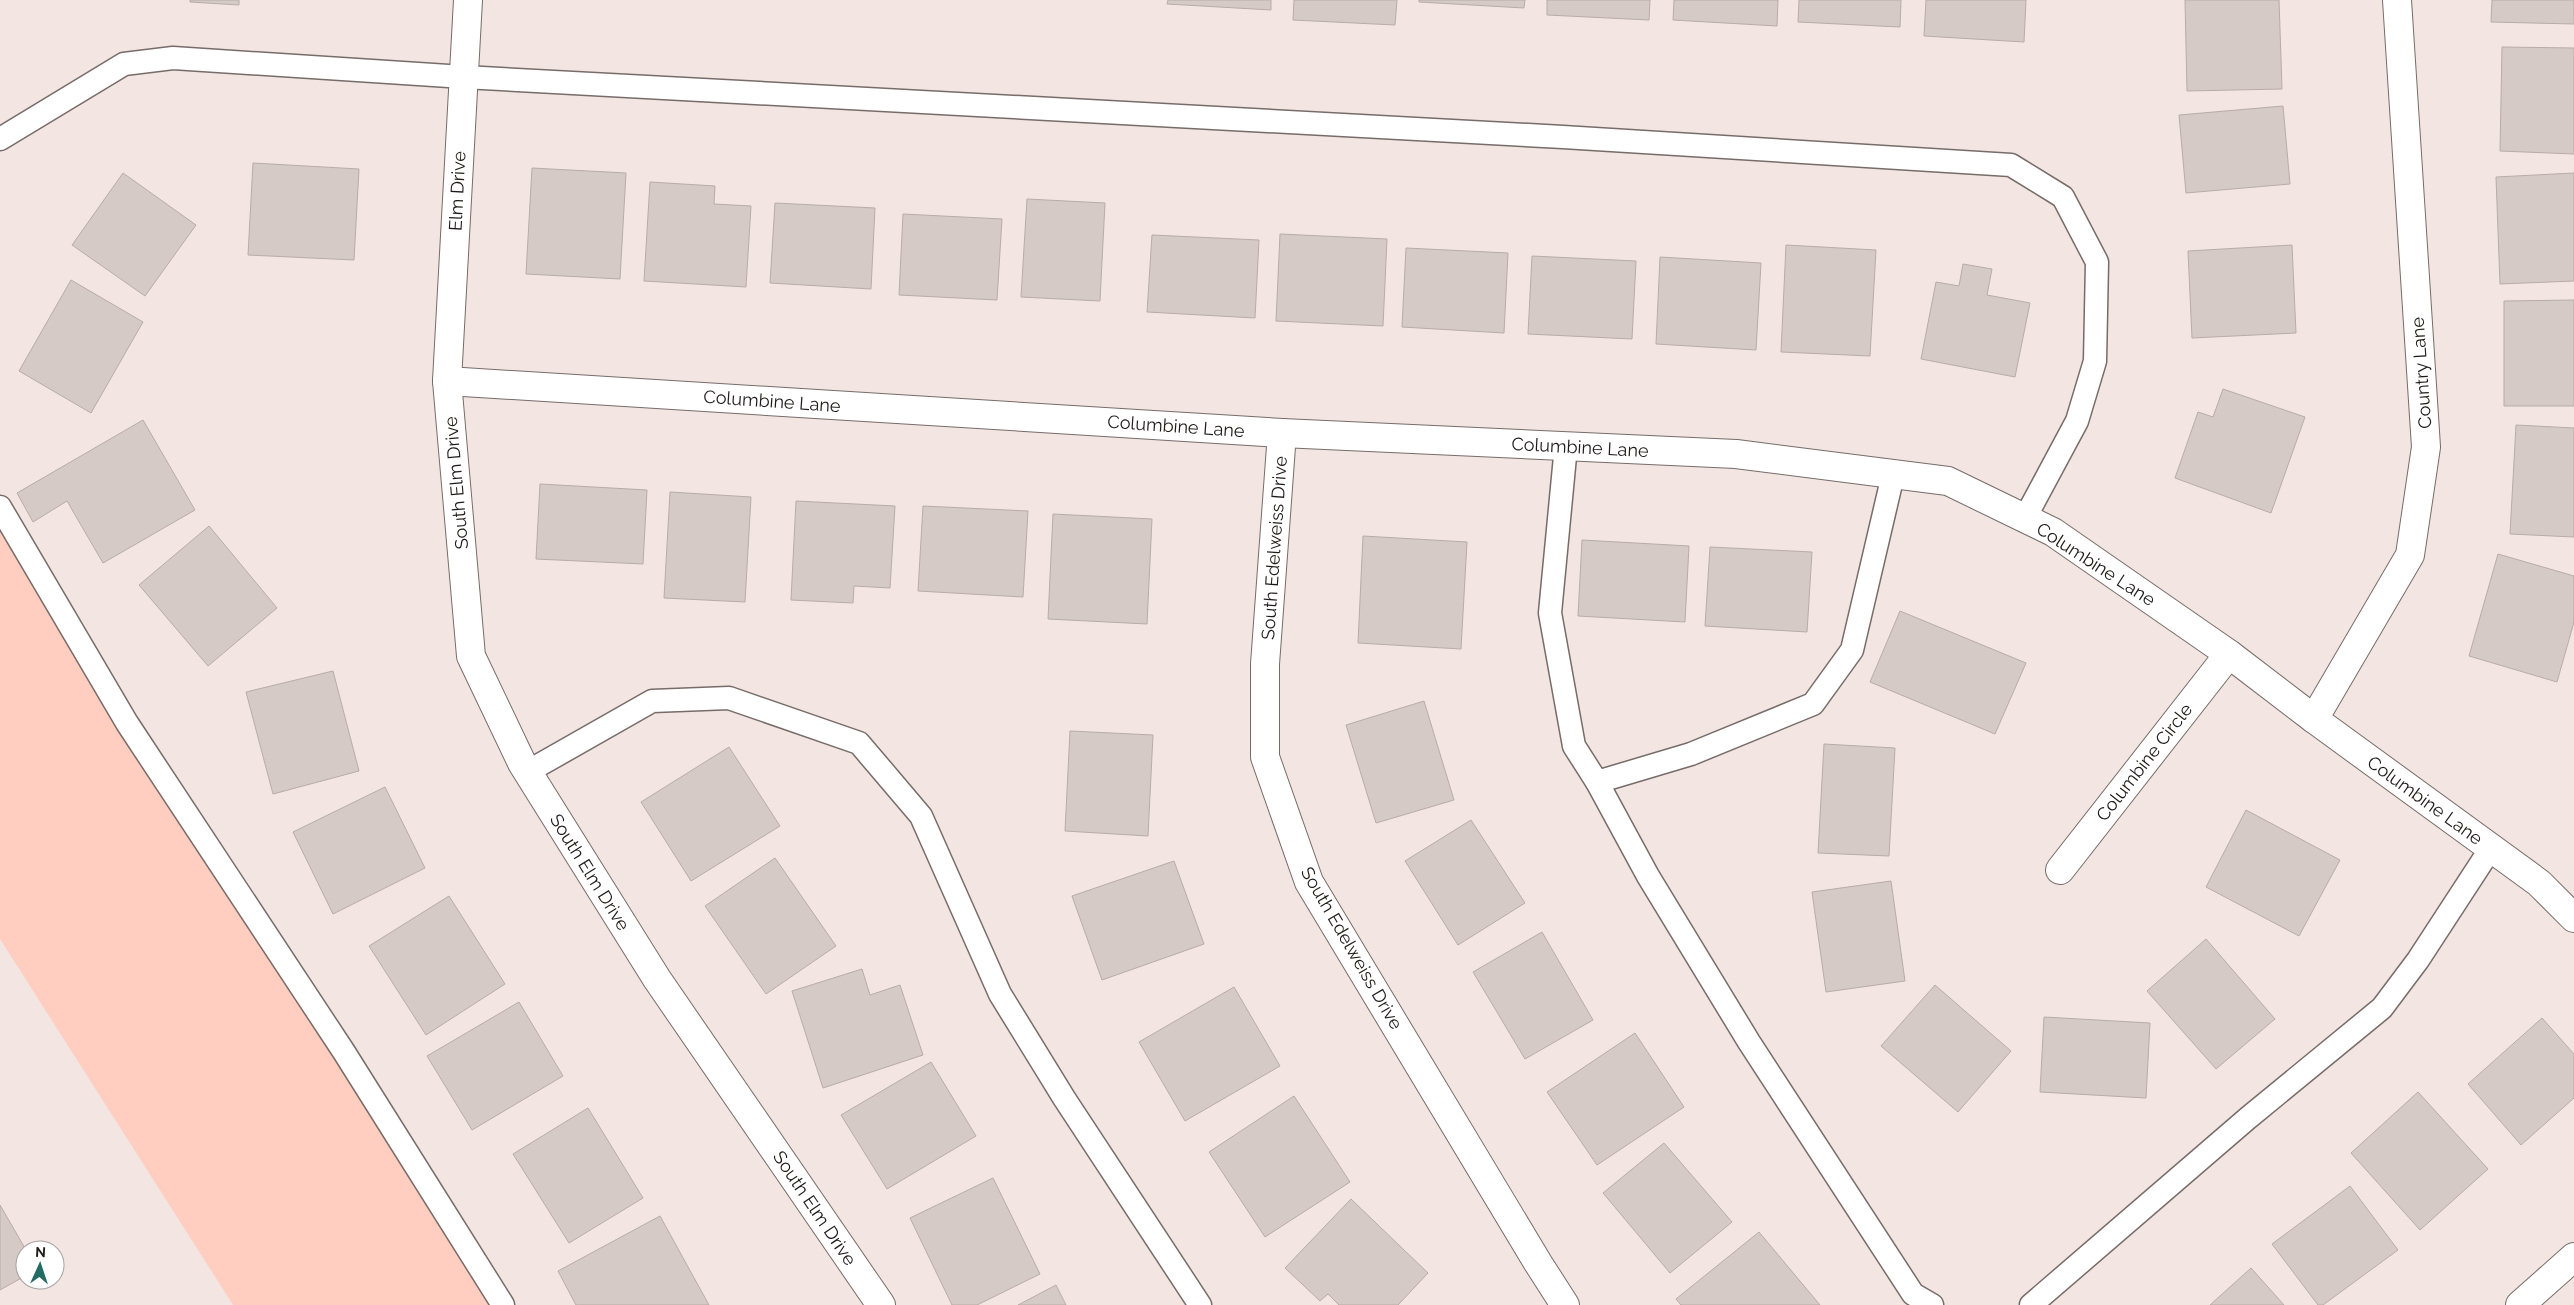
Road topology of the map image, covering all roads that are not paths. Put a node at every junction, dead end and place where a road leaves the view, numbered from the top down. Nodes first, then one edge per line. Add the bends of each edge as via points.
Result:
1 (468, 0) edge
2 (2397, 0) edge
3 (464, 77) junction
4 (0, 139) edge
5 (447, 381) junction
6 (1282, 433) junction
7 (1566, 446) junction
8 (1893, 475) junction
9 (0, 507) edge
10 (2025, 518) junction
11 (2229, 654) junction
12 (2314, 719) junction
13 (527, 772) junction
14 (1597, 782) junction
15 (2491, 848) junction
16 (2060, 870) dead end
17 (2574, 918) edge
18 (2574, 1257) edge
19 (503, 1305) edge
20 (881, 1305) edge
21 (1200, 1305) edge
22 (1565, 1305) edge
23 (1932, 1305) edge
24 (2031, 1305) edge
25 (2520, 1305) edge

1 - 3 street, Elm Drive
2 - 12 street, Country Lane via 2426,448 2410,555
3 - 4 lane via 173,58 124,64
3 - 5 street, Elm Drive
3 - 10 lane via 1563,137 2011,165 2063,197 2097,262 2095,361 2077,421
5 - 6 street, Columbine Lane
5 - 13 street, South Elm Drive via 471,656
6 - 7 street, Columbine Lane
6 - 22 street, South Edelweiss Drive via 1266,664 1264,757 1309,882
7 - 8 street, Columbine Lane via 1736,454
7 - 14 lane via 1550,613 1574,746
8 - 10 street, Columbine Lane via 1948,481
8 - 14 lane via 1852,650 1813,704 1691,754
9 - 19 lane via 127,722 344,1052
10 - 11 street, Columbine Lane via 2053,532
11 - 12 street, Columbine Lane
11 - 16 street, Columbine Circle
12 - 15 street, Columbine Lane
13 - 20 street, South Elm Drive via 657,979
13 - 21 lane via 652,701 729,698 859,743 921,816 1000,994
14 - 23 lane via 1648,876 1754,1051 1913,1294
15 - 17 street, Columbine Lane via 2539,883
15 - 24 lane via 2418,960 2382,1008
18 - 25 street

